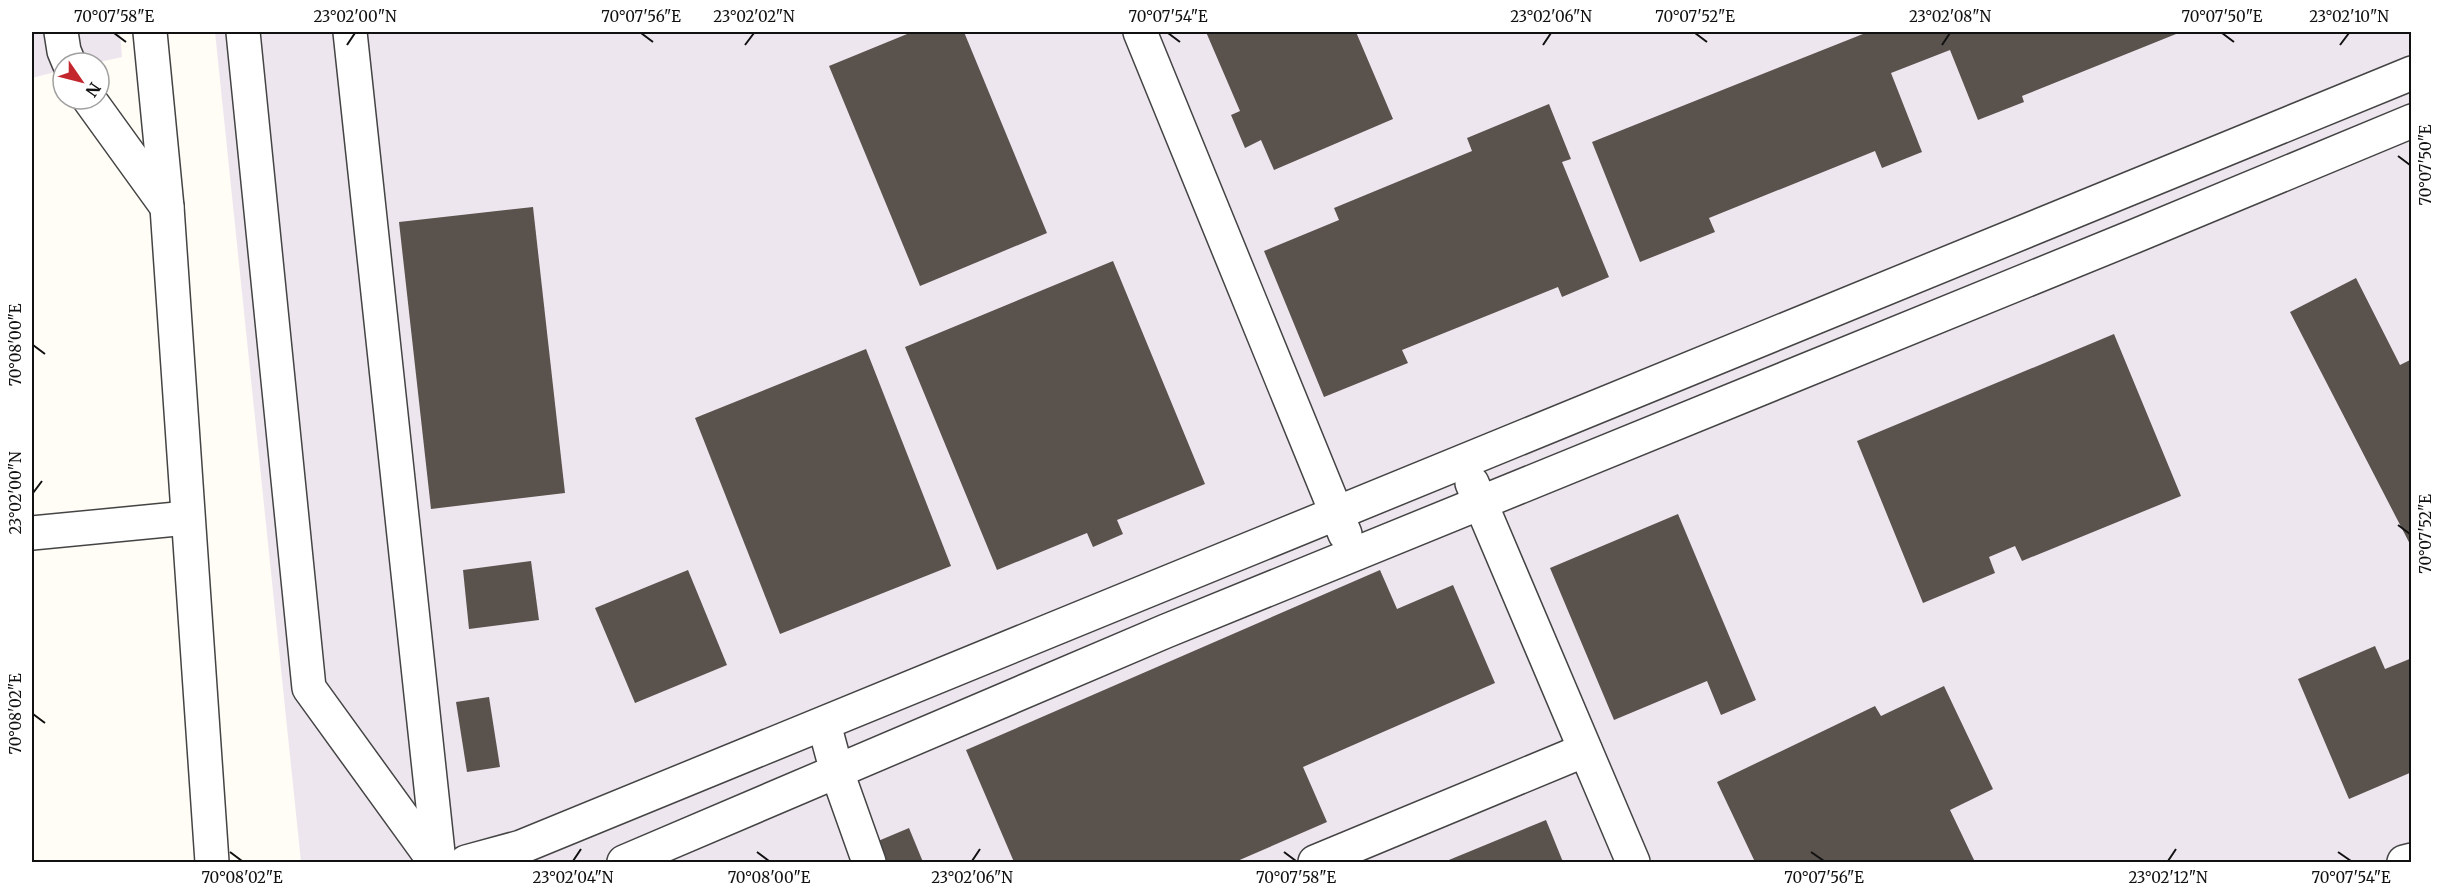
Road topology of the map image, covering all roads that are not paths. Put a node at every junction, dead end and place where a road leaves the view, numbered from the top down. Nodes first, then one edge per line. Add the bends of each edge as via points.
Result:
1 (61, 32) edge
2 (150, 32) edge
3 (243, 32) edge
4 (350, 32) edge
5 (1140, 32) edge
6 (64, 51) edge
7 (2412, 73) edge
8 (98, 111) edge
9 (2412, 121) edge
10 (167, 207) junction
11 (1463, 462) junction
12 (1480, 503) junction
13 (1337, 513) junction
14 (187, 518) junction
15 (32, 533) edge
16 (1354, 555) junction
17 (824, 723) junction
18 (1585, 750) junction
19 (837, 772) junction
20 (2412, 860) edge
21 (212, 862) edge
22 (435, 862) edge
23 (439, 862) edge
24 (466, 862) edge
25 (624, 862) edge
26 (869, 862) edge
27 (1315, 862) edge
28 (1633, 862) edge
29 (2404, 862) edge

1 - 6 street
2 - 10 street
3 - 22 street via 309,688
4 - 23 street
5 - 13 street
7 - 11 street
8 - 10 street
9 - 12 street
10 - 14 street
11 - 12 street
11 - 13 street
12 - 16 street
12 - 18 street
13 - 16 street
13 - 17 street
14 - 15 street
14 - 21 street
16 - 19 street
17 - 19 street
17 - 24 street via 521,847
18 - 27 street
18 - 28 street
19 - 25 street
19 - 26 street
20 - 29 street

